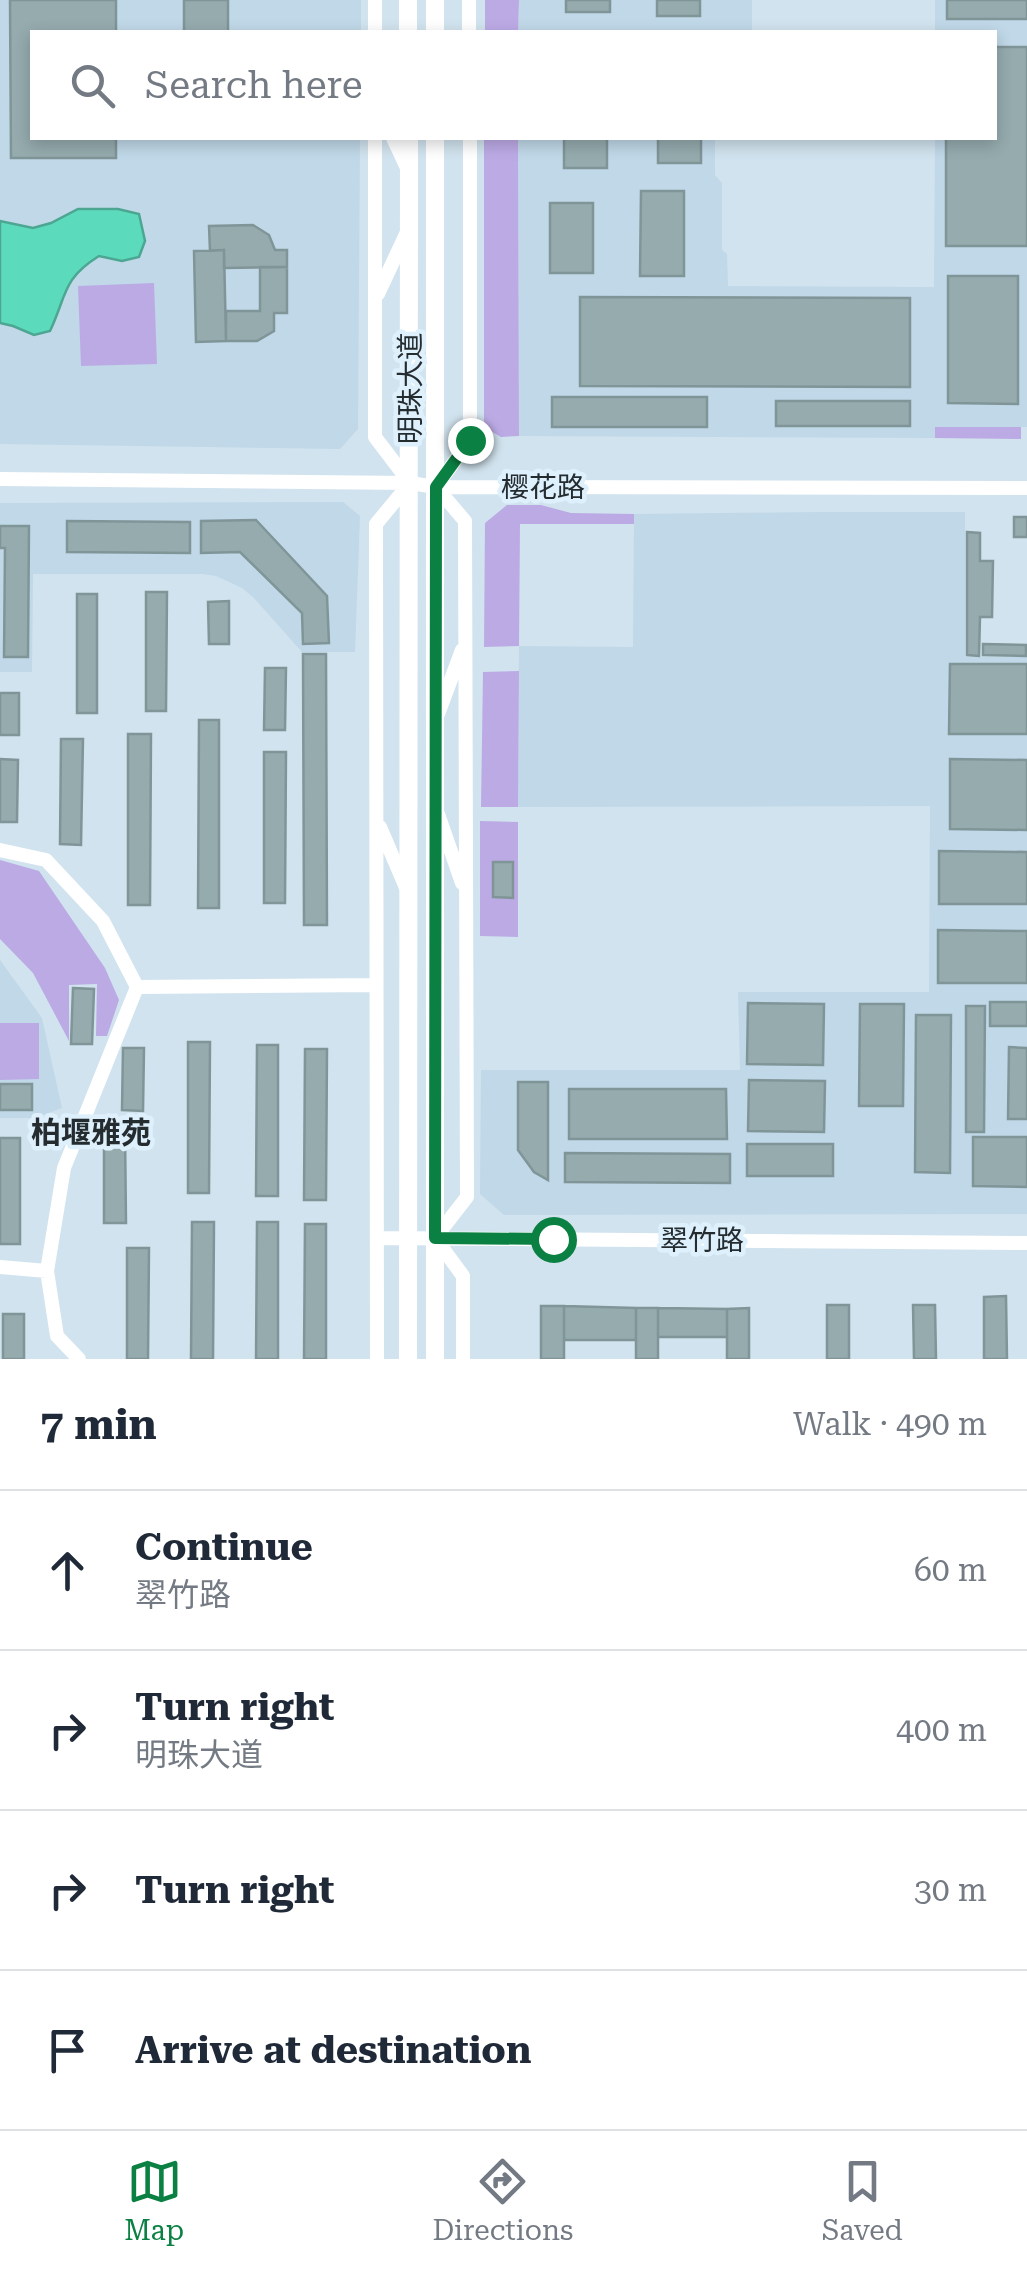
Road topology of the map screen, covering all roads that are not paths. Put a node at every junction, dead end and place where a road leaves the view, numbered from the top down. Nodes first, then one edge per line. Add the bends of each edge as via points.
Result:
1 (375, 0) edge
2 (408, 0) edge
3 (470, 0) edge
4 (375, 30) edge
5 (408, 30) edge
6 (470, 30) edge
7 (375, 140) edge
8 (394, 140) edge
9 (409, 140) edge
10 (435, 140) edge
11 (470, 140) edge
12 (409, 172) junction
13 (409, 226) junction
14 (375, 300) junction
15 (409, 326) junction
16 (436, 328) junction
17 (0, 480) edge
18 (410, 483) junction
19 (436, 487) junction
20 (1027, 488) edge
21 (410, 616) junction
22 (436, 618) junction
23 (465, 642) junction
24 (436, 719) junction
25 (436, 807) junction
26 (376, 817) junction
27 (0, 850) edge
28 (466, 894) junction
29 (409, 896) junction
30 (376, 984) junction
31 (136, 988) junction
32 (409, 1091) junction
33 (435, 1091) junction
34 (377, 1238) junction
35 (408, 1238) junction
36 (435, 1238) junction
37 (1027, 1243) edge
38 (0, 1267) edge
39 (47, 1272) junction
40 (79, 1359) edge
41 (377, 1359) edge
42 (408, 1359) edge
43 (435, 1359) edge
44 (464, 1359) edge

1 - 4 street
2 - 5 main road
3 - 6 street
7 - 14 street
8 - 12 street
9 - 12 main road, 明珠大道
10 - 16 main road, 明珠大道
11 - 19 street via 470,440
12 - 13 main road, 明珠大道
13 - 14 street
13 - 15 main road, 明珠大道
14 - 18 street via 375,437
15 - 16 main road via 418,339
15 - 18 main road, 明珠大道
16 - 19 main road, 明珠大道
17 - 18 street, 樱花路
18 - 19 street, 樱花路
18 - 21 main road, 明珠大道
18 - 26 street via 376,524
19 - 20 street, 樱花路
19 - 22 main road, 明珠大道
19 - 23 street via 465,521
21 - 22 main road via 418,602 429,602
21 - 29 main road, 明珠大道
22 - 24 main road, 明珠大道
23 - 24 street
23 - 28 street
24 - 25 main road, 明珠大道
25 - 28 street
25 - 33 main road, 明珠大道
26 - 29 street
26 - 30 street
27 - 31 street via 46,860 104,921
28 - 36 street via 467,1197
29 - 32 main road, 明珠大道
30 - 31 street
30 - 34 street
31 - 39 street via 64,1168
32 - 33 main road via 415,1109 427,1110
32 - 35 main road, 明珠大道
33 - 36 main road, 明珠大道
34 - 35 street, 翠竹路
34 - 41 street
35 - 36 street, 翠竹路
35 - 42 main road, 明珠大道
36 - 37 street, 翠竹路
36 - 43 main road, 明珠大道
36 - 44 street via 463,1276
38 - 39 street
39 - 40 street via 57,1336

